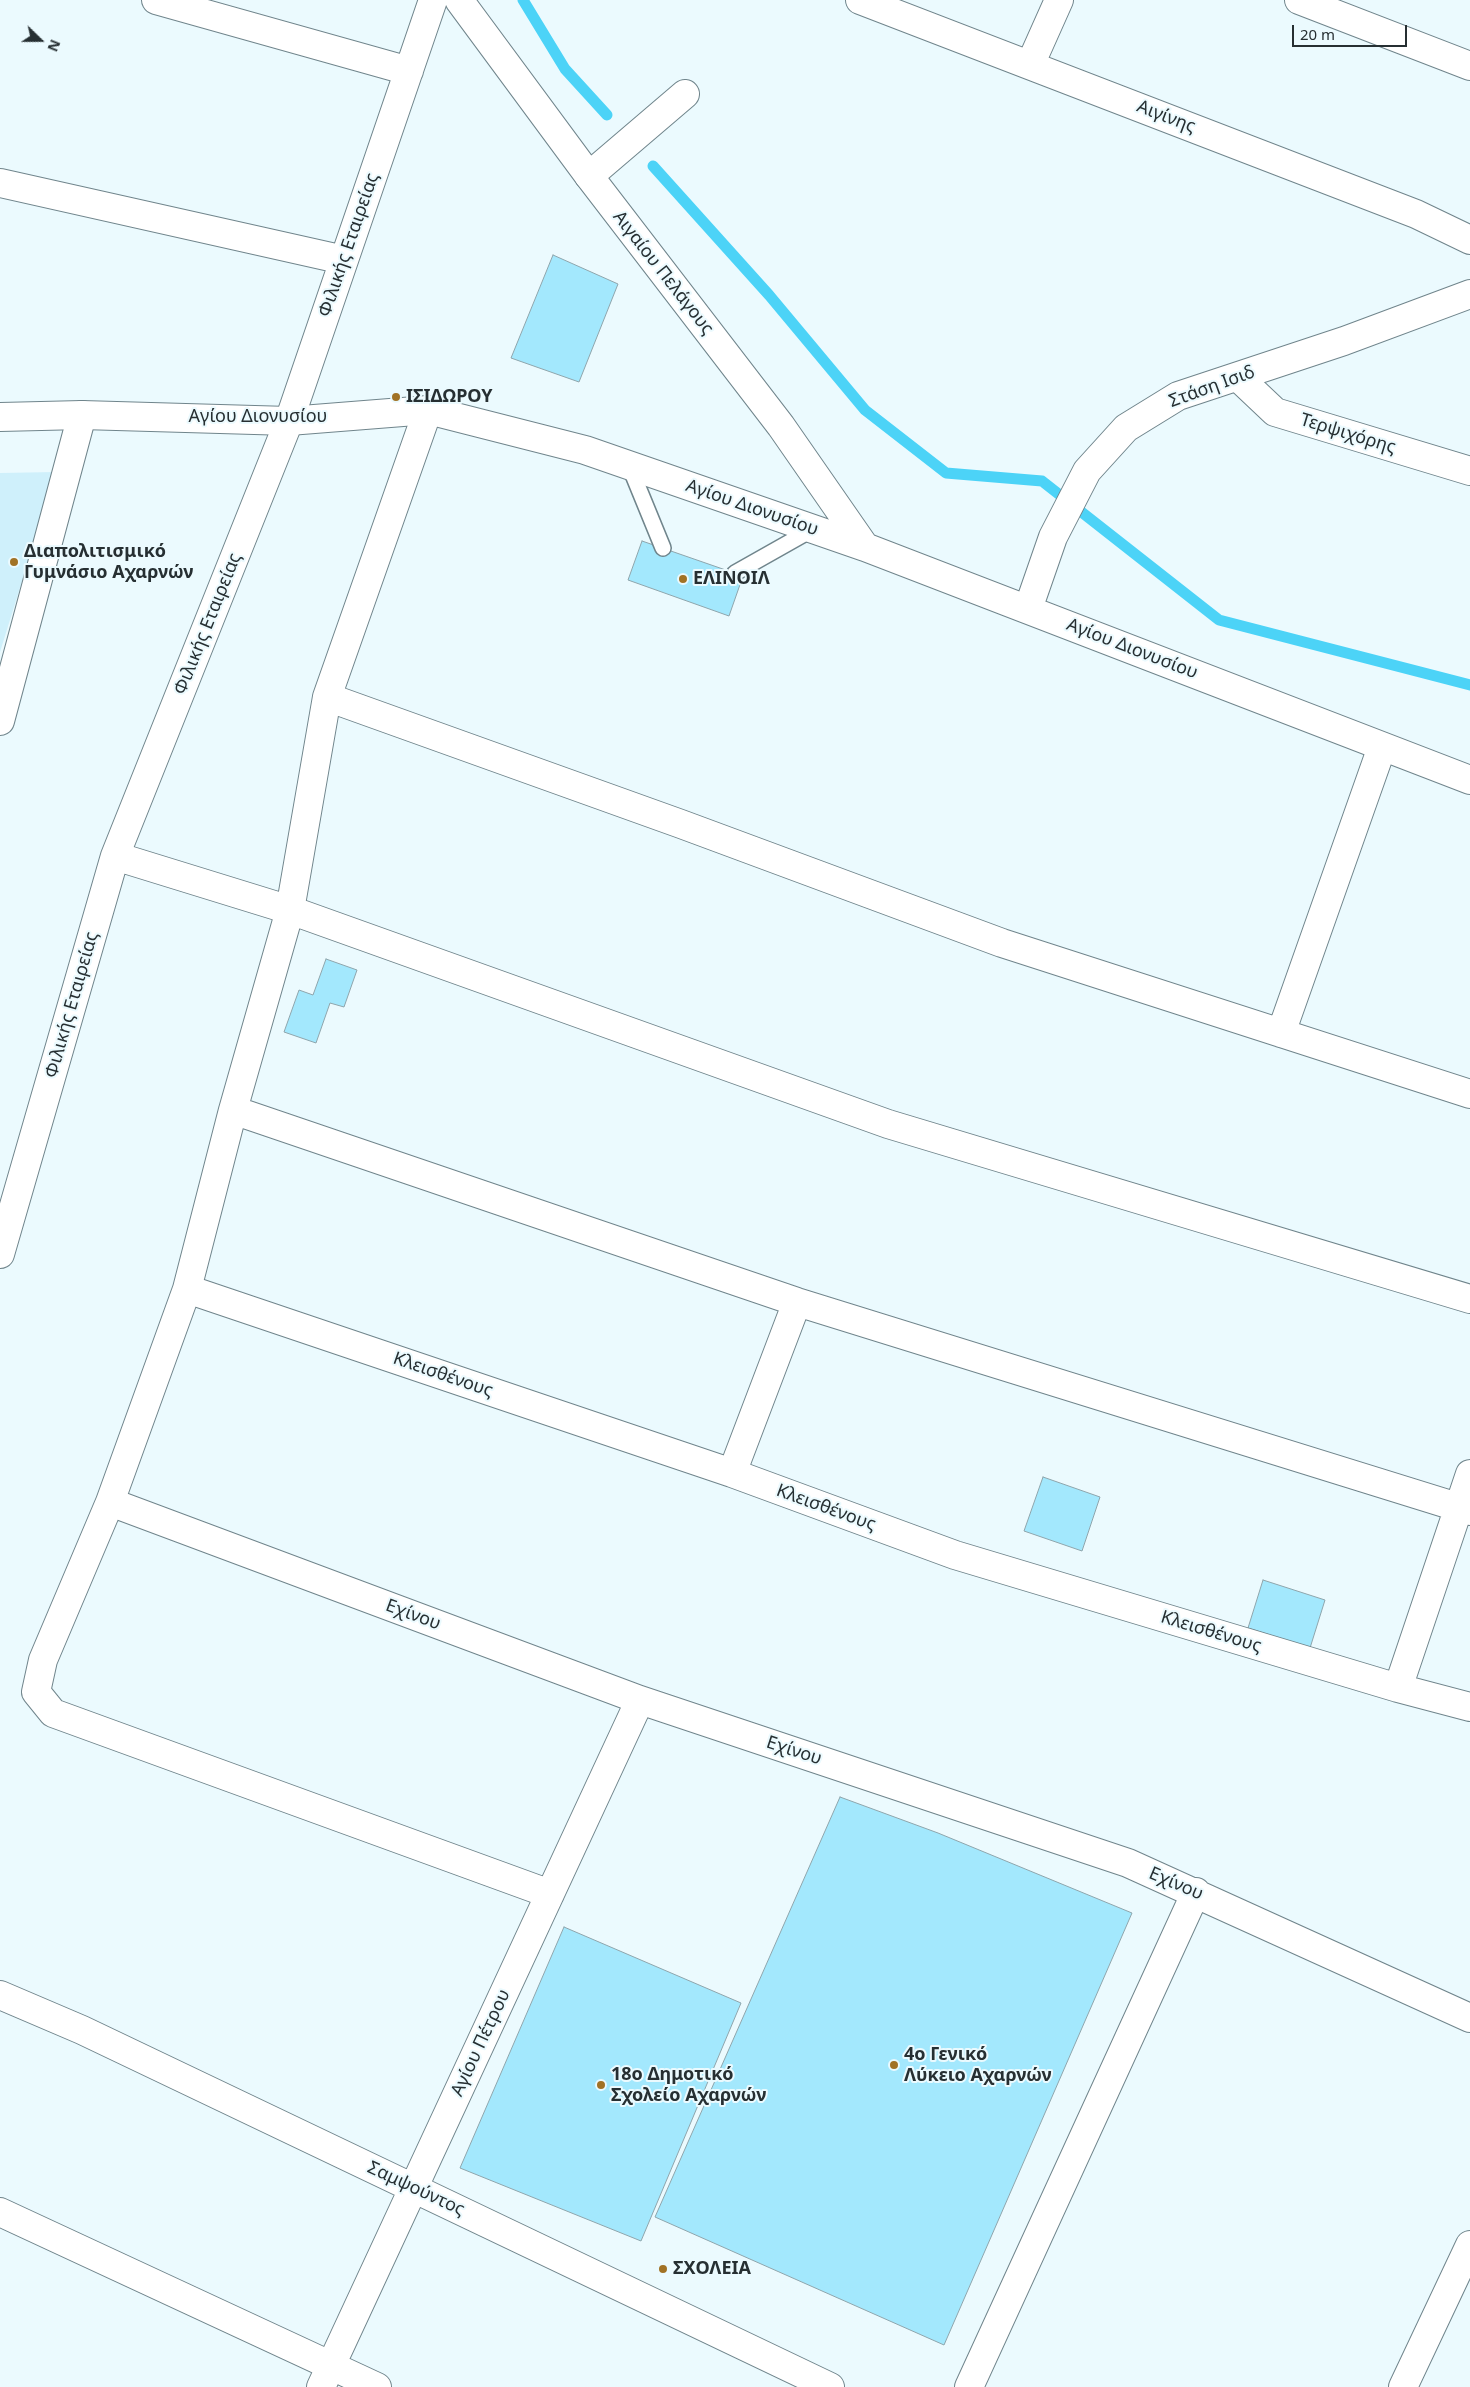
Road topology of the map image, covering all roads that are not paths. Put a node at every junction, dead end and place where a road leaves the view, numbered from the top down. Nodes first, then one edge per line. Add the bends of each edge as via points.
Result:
1 (156, 0) edge
2 (433, 0) edge
3 (459, 0) edge
4 (860, 0) edge
5 (1059, 0) edge
6 (1299, 0) edge
7 (1030, 65) junction
8 (1470, 66) edge
9 (409, 71) junction
10 (685, 94) dead end
11 (589, 176) junction
12 (0, 183) edge
13 (1470, 240) edge
14 (344, 260) junction
15 (1470, 294) edge
16 (1238, 376) junction
17 (428, 410) junction
18 (82, 415) junction
19 (0, 417) edge
20 (289, 421) junction
21 (629, 466) junction
22 (1470, 472) edge
23 (813, 529) junction
24 (865, 547) junction
25 (664, 548) dead end
26 (735, 573) dead end
27 (1028, 609) junction
28 (327, 697) junction
29 (0, 721) edge
30 (1382, 747) junction
31 (1470, 780) edge
32 (115, 856) junction
33 (290, 910) junction
34 (1281, 1033) junction
35 (1470, 1094) edge
36 (233, 1110) junction
37 (0, 1254) edge
38 (188, 1289) junction
39 (1470, 1299) edge
40 (797, 1302) junction
41 (732, 1473) junction
42 (1470, 1474) edge
43 (110, 1502) junction
44 (1464, 1510) edge
45 (1398, 1688) junction
46 (640, 1700) junction
47 (1470, 1707) edge
48 (1196, 1892) junction
49 (550, 1894) junction
50 (0, 1995) edge
51 (1470, 2018) edge
52 (414, 2187) junction
53 (0, 2212) edge
54 (1470, 2245) edge
55 (326, 2376) edge
56 (377, 2387) edge
57 (830, 2387) edge
58 (969, 2387) edge
59 (1402, 2387) edge

1 - 9 street
2 - 9 street, Φιλικής Εταιρείας
3 - 11 street, Αιγαίου Πελάγους
4 - 7 street, Αιγίνης
5 - 7 street
6 - 8 street
7 - 13 street, Αιγίνης via 1416,214
9 - 14 street, Φιλικής Εταιρείας
10 - 11 street
11 - 24 street, Αιγαίου Πελάγους via 781,426
12 - 14 street
14 - 20 street, Φιλικής Εταιρείας
15 - 16 street, Στάση Ισιδ
16 - 22 street, Τερψιχόρης via 1275,412
16 - 27 street, Στάση Ισιδ via 1178,396 1126,428 1086,471 1053,537
17 - 20 street, Αγίου Διονυσίου
17 - 21 street, Αγίου Διονυσίου via 585,450
17 - 28 street
18 - 19 street, Αγίου Διονυσίου
18 - 20 street, Αγίου Διονυσίου
18 - 29 street
20 - 32 street, Φιλικής Εταιρείας
21 - 23 street, Αγίου Διονυσίου
21 - 25 lane
23 - 24 street, Αγίου Διονυσίου
23 - 26 lane
24 - 27 street, Αγίου Διονυσίου
27 - 30 street, Αγίου Διονυσίου
28 - 33 street
28 - 34 street via 1002,944
30 - 31 street, Αγίου Διονυσίου
30 - 34 street
32 - 33 street
32 - 37 street, Φιλικής Εταιρείας
33 - 36 street
33 - 39 street via 888,1124
34 - 35 street
36 - 38 street
36 - 40 street
38 - 41 street, Κλεισθένους
38 - 43 street
40 - 41 street
40 - 44 street
41 - 45 street, Κλεισθένους via 955,1555
42 - 44 street
43 - 46 street, Εχίνου
43 - 49 street via 42,1660 36,1692 53,1713
44 - 45 street
45 - 47 street, Κλεισθένους
46 - 48 street, Εχίνου via 1128,1862
46 - 49 street, Αγίου Πέτρου
48 - 51 street, Εχίνου
48 - 58 street
49 - 52 street, Αγίου Πέτρου
50 - 52 street, Σαμψούντος via 82,2030
52 - 55 street, Αγίου Πέτρου
52 - 57 street, Σαμψούντος
53 - 55 street
54 - 59 street
55 - 56 street

